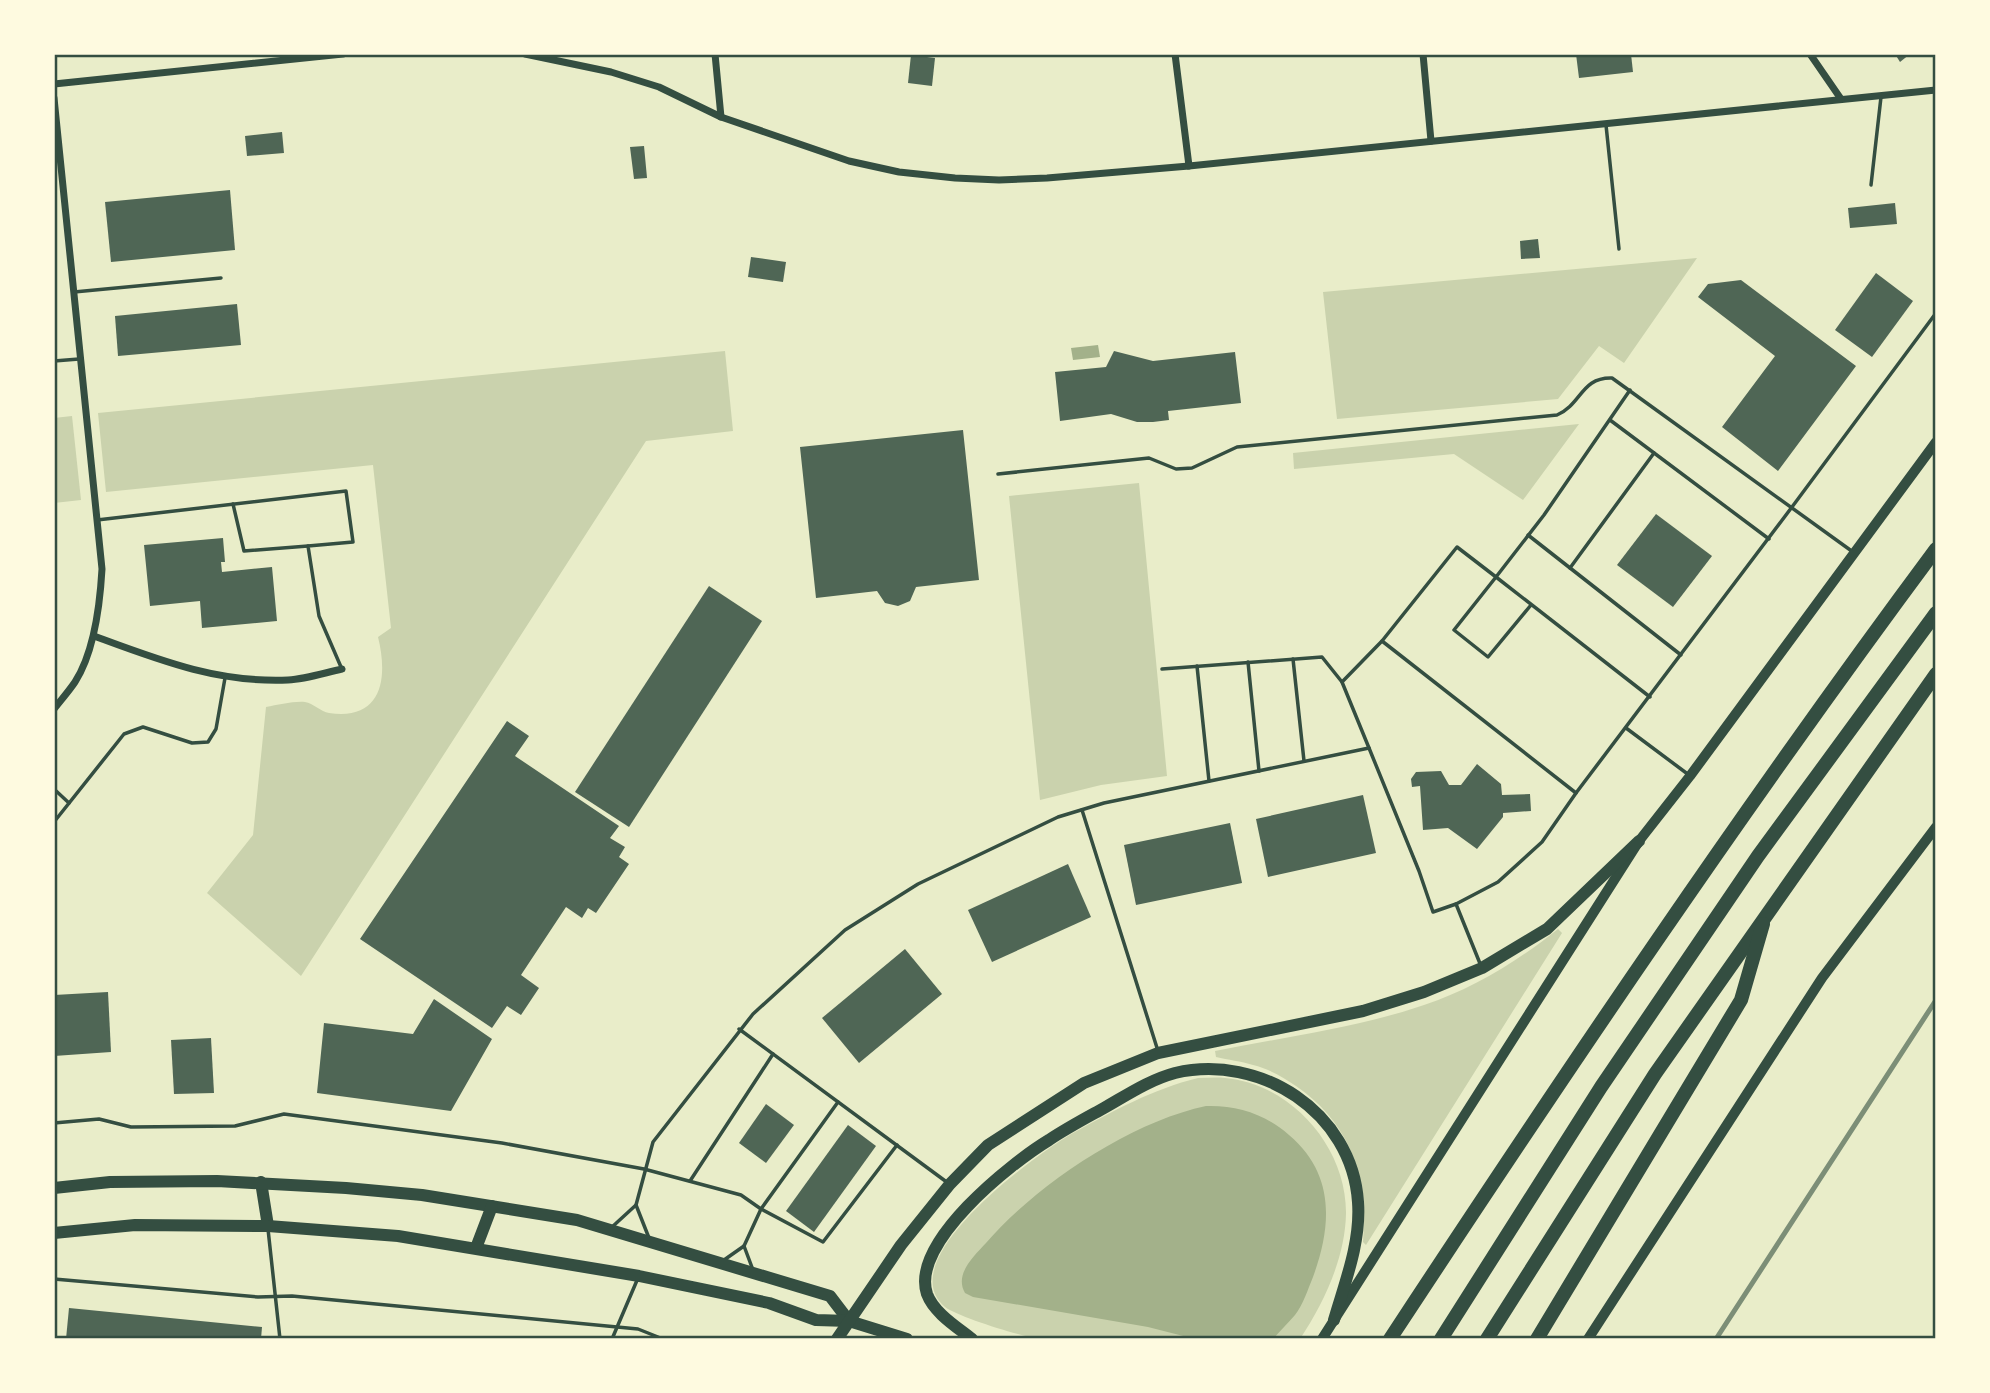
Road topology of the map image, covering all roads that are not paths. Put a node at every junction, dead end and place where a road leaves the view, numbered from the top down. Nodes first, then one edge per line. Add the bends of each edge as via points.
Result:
1 (343, 54) edge
2 (525, 54) edge
3 (715, 54) edge
4 (1175, 54) edge
5 (1423, 54) edge
6 (1810, 54) edge
7 (312, 56) edge
8 (54, 84) edge
9 (1936, 90) edge
10 (1881, 95) junction
11 (54, 98) edge
12 (1841, 99) junction
13 (721, 117) junction
14 (1606, 123) junction
15 (1431, 141) junction
16 (1189, 166) junction
17 (1871, 185) dead end
18 (1619, 249) dead end
19 (220, 278) dead end
20 (74, 292) junction
21 (1936, 313) edge
22 (81, 359) junction
23 (54, 361) edge
24 (1630, 390) junction
25 (1610, 420) junction
26 (1936, 442) edge
27 (1654, 453) junction
28 (998, 474) dead end
29 (233, 504) junction
30 (1792, 508) junction
31 (97, 520) junction
32 (1528, 536) junction
33 (1769, 539) junction
34 (308, 546) junction
35 (1936, 548) edge
36 (1855, 553) junction
37 (1570, 568) junction
38 (1496, 577) junction
39 (1531, 604) junction
40 (1936, 613) edge
41 (93, 636) junction
42 (1382, 641) junction
43 (1681, 654) junction
44 (1293, 659) junction
45 (1248, 663) junction
46 (1196, 666) junction
47 (342, 669) joint
48 (1162, 669) dead end
49 (1936, 674) edge
50 (225, 677) junction
51 (1342, 682) junction
52 (1650, 697) junction
53 (54, 709) edge
54 (1626, 728) junction
55 (1369, 748) junction
56 (1304, 762) junction
57 (1259, 771) junction
58 (1690, 776) junction
59 (1209, 781) junction
60 (54, 789) edge
61 (1576, 793) junction
62 (69, 803) junction
63 (1082, 810) junction
64 (54, 822) edge
65 (1936, 827) edge
66 (1639, 841) junction
67 (1456, 904) junction
68 (1767, 912) junction
69 (1482, 968) junction
70 (739, 1029) junction
71 (773, 1054) junction
72 (1158, 1054) junction
73 (838, 1102) junction
74 (54, 1123) edge
75 (897, 1145) junction
76 (645, 1169) junction
77 (690, 1181) junction
78 (261, 1182) junction
79 (950, 1185) junction
80 (54, 1188) edge
81 (636, 1205) junction
82 (492, 1206) junction
83 (761, 1209) junction
84 (268, 1226) junction
85 (611, 1229) junction
86 (54, 1233) edge
87 (650, 1241) junction
88 (744, 1246) junction
89 (475, 1248) junction
90 (718, 1264) junction
91 (755, 1274) junction
92 (639, 1276) junction
93 (54, 1279) edge
94 (275, 1297) junction
95 (1335, 1320) junction
96 (849, 1321) junction
97 (617, 1327) junction
98 (279, 1339) edge
99 (612, 1339) edge
100 (663, 1339) edge
101 (837, 1339) edge
102 (907, 1339) edge
103 (972, 1339) edge
104 (1322, 1339) edge
105 (1391, 1339) edge
106 (1441, 1339) edge
107 (1487, 1339) edge
108 (1537, 1339) edge
109 (1588, 1339) edge

1 - 7 street
2 - 13 street via 659,87
3 - 13 street
4 - 16 street
5 - 15 street
6 - 12 street
7 - 8 street
9 - 10 street
10 - 12 street
10 - 17 lane
11 - 20 street
12 - 14 street
13 - 16 street via 849,161 955,178 1046,178
14 - 15 street
14 - 18 lane
15 - 16 street
19 - 20 lane
20 - 22 street
21 - 30 lane
22 - 23 lane
22 - 31 street
24 - 25 lane
24 - 28 lane via 1612,378 1600,378 1557,415 1237,447 1192,468 1176,469 1149,458
24 - 30 lane
25 - 27 lane
25 - 32 lane
26 - 36 main road
27 - 33 lane
27 - 37 lane
29 - 31 lane
29 - 34 lane via 244,551
29 - 34 lane via 346,491 353,542
30 - 33 lane
30 - 36 lane
31 - 41 street via 102,569
32 - 37 lane
32 - 38 lane
33 - 43 lane
34 - 47 lane via 320,616
35 - 105 highway via 1713,858
36 - 58 main road
37 - 43 lane
38 - 39 lane
38 - 39 lane via 1454,630 1488,657
38 - 42 lane via 1457,547
39 - 52 lane
40 - 106 highway via 1758,856 1624,1052
41 - 50 street via 181,668
41 - 53 street via 76,680
42 - 51 lane
42 - 61 lane
43 - 52 lane
44 - 45 lane
44 - 51 lane via 1322,657
44 - 56 lane
45 - 46 lane
45 - 57 lane
46 - 48 lane
46 - 59 lane
47 - 50 street via 290,680
49 - 68 highway
50 - 62 lane via 216,729 208,742 192,743 143,727 124,734
51 - 55 lane
52 - 54 lane
54 - 58 lane
54 - 61 lane
55 - 56 lane
55 - 67 lane via 1433,912
56 - 57 lane
57 - 59 lane
58 - 66 main road
59 - 63 lane
60 - 62 lane
61 - 67 lane via 1542,842 1498,882
62 - 64 lane
63 - 70 lane via 918,884 845,930
63 - 72 lane
65 - 109 main road via 1822,978
66 - 69 main road via 1547,929
66 - 95 main road
67 - 69 lane
68 - 107 highway via 1655,1074
68 - 108 highway via 1741,1000
69 - 72 main road via 1363,1012
70 - 71 lane
70 - 76 lane via 653,1142
71 - 73 lane
71 - 77 lane
72 - 79 main road via 1084,1083 988,1145
73 - 75 lane
73 - 83 lane
74 - 76 lane via 99,1119 131,1127 235,1126 284,1114 502,1143
75 - 79 lane
75 - 83 lane via 823,1242
76 - 77 lane
76 - 81 lane
77 - 83 lane via 741,1195
78 - 80 main road via 110,1182
78 - 82 main road via 422,1195
78 - 84 main road
79 - 96 main road via 901,1245
81 - 85 lane
81 - 87 lane
82 - 85 main road
82 - 89 main road
83 - 88 lane
84 - 86 main road via 135,1224
84 - 89 main road via 398,1236
84 - 94 lane
85 - 87 main road
87 - 90 main road
88 - 90 lane
88 - 91 lane
89 - 92 main road
90 - 91 main road
91 - 96 main road via 830,1296
92 - 96 main road via 769,1303 816,1320
92 - 97 lane
93 - 94 lane
94 - 97 lane
94 - 98 lane
95 - 103 main road via 1359,1216 1345,1153 1321,1117 1288,1090 1257,1076 1206,1069 1155,1080 1048,1140 955,1220 933,1252 927,1269 928,1295 937,1310
95 - 104 main road
96 - 101 main road
96 - 102 main road
97 - 99 lane
97 - 100 lane

